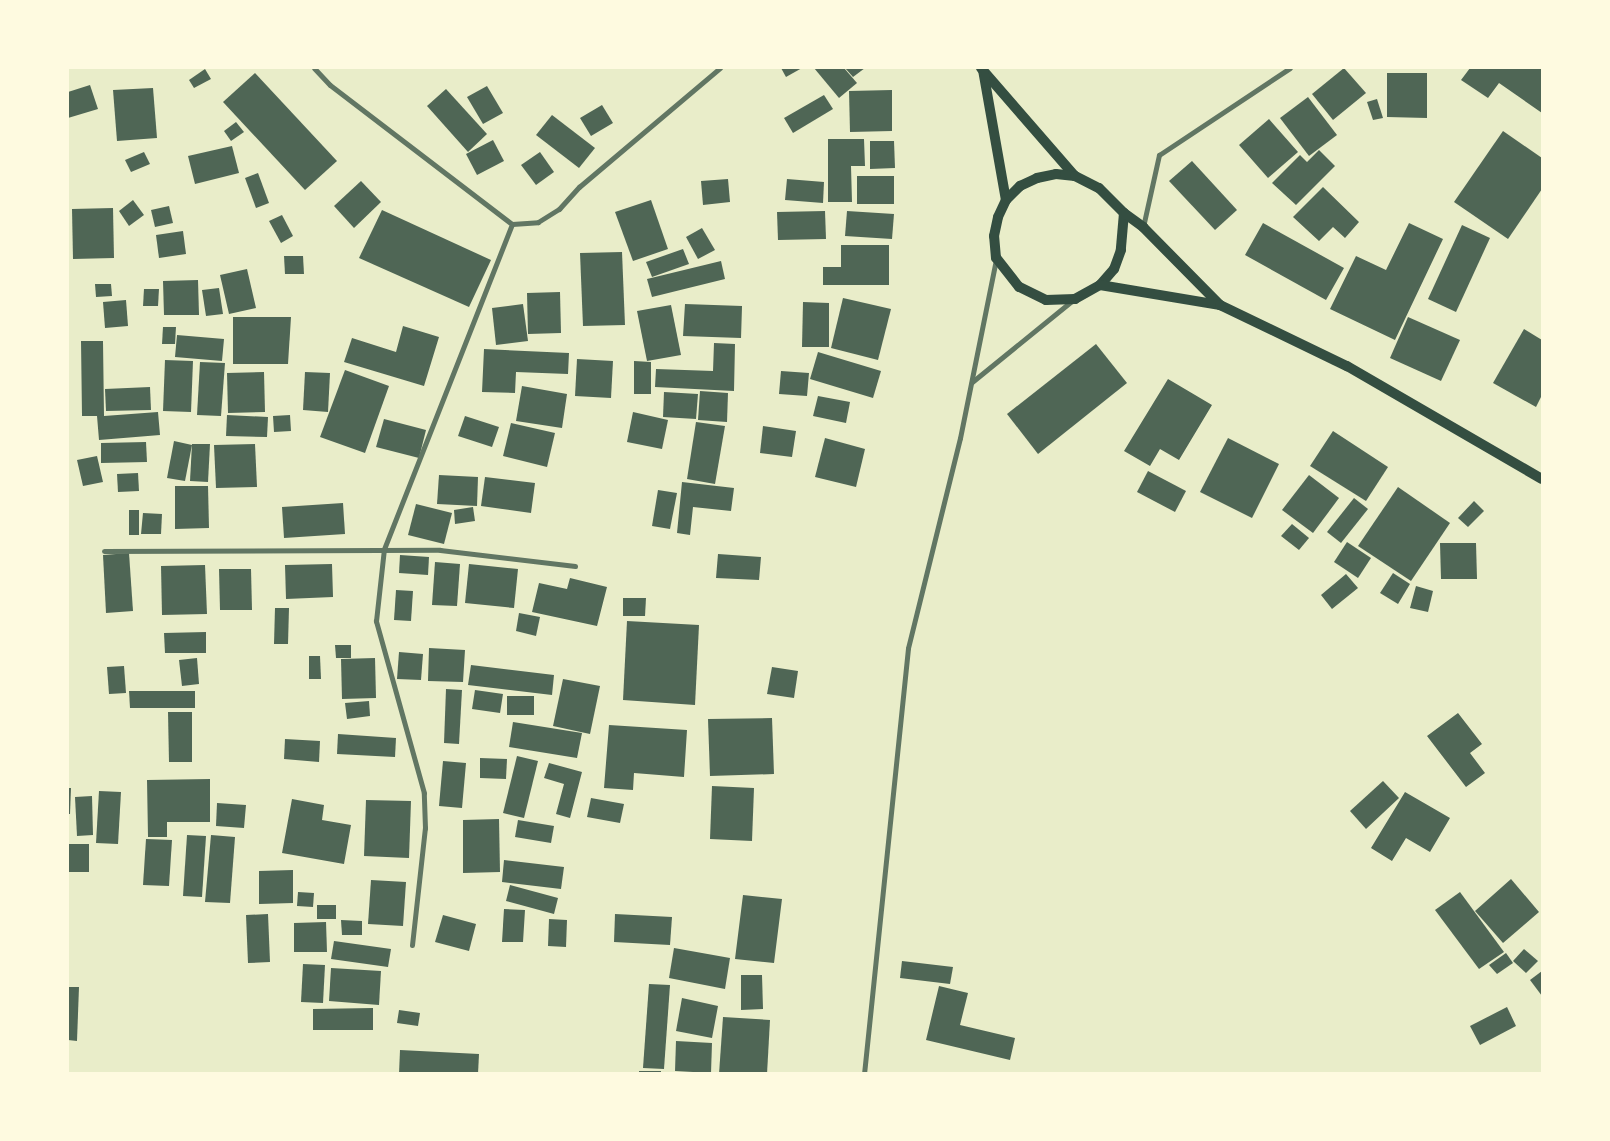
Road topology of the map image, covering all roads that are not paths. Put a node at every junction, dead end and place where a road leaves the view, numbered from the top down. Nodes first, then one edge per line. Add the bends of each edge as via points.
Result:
1 (314, 68) edge
2 (720, 68) edge
3 (982, 68) edge
4 (1290, 68) edge
5 (1075, 176) junction
6 (1006, 200) junction
7 (1124, 213) junction
8 (512, 224) junction
9 (1143, 227) junction
10 (996, 258) junction
11 (1100, 285) junction
12 (1075, 299) junction
13 (1220, 305) junction
14 (972, 382) junction
15 (1542, 479) edge
16 (384, 550) junction
17 (104, 551) dead end
18 (575, 566) dead end
19 (412, 945) dead end
20 (864, 1074) edge

1 - 8 street via 330,85
2 - 8 street via 559,209 538,222
3 - 5 main road
3 - 6 main road
4 - 9 street via 1159,155
5 - 6 main road via 1056,174 1037,178 1020,186
5 - 7 main road via 1099,188
6 - 10 main road via 994,236
7 - 9 main road
7 - 11 main road via 1121,250 1114,269
8 - 16 street
9 - 13 main road
10 - 12 main road via 1019,287 1046,300
10 - 14 street
11 - 12 main road
11 - 13 main road
12 - 14 street
13 - 15 main road via 1347,366
14 - 20 street via 908,648
16 - 17 street
16 - 18 street via 440,550
16 - 19 street via 376,621 424,793 425,828

